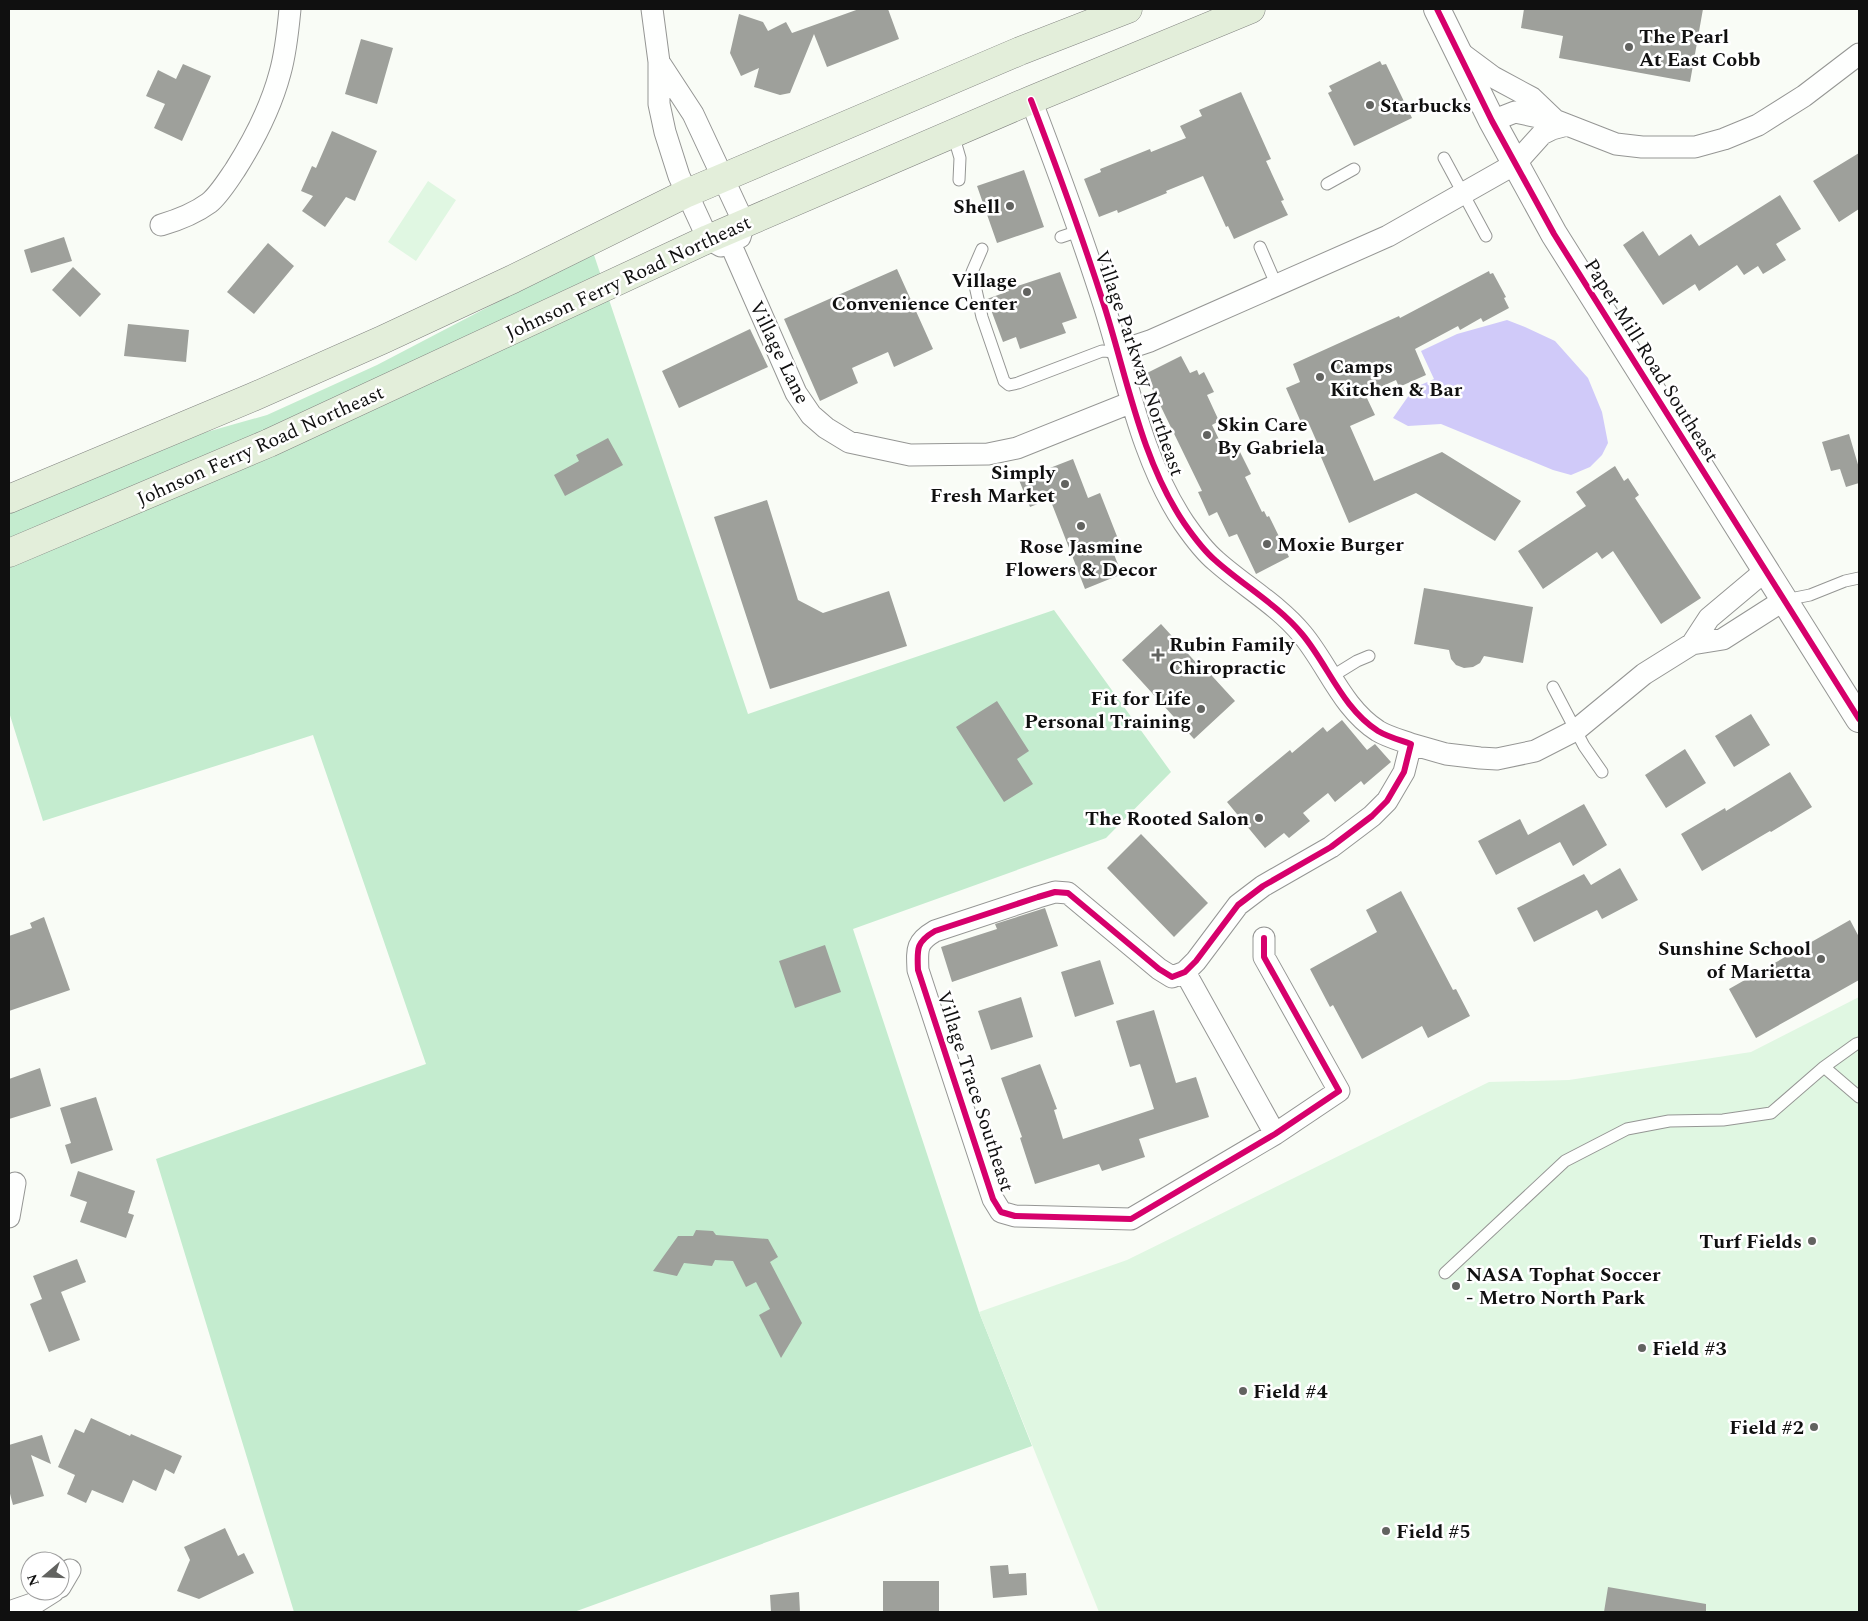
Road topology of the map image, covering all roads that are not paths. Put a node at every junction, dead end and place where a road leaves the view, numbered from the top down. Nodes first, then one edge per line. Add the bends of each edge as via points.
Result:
1 (290, 9) edge
2 (652, 9) edge
3 (1128, 9) edge
4 (1251, 9) edge
5 (1436, 9) edge
6 (1457, 50) junction
7 (1859, 54) edge
8 (660, 62) junction
9 (1031, 100) junction
10 (1492, 121) junction
11 (1562, 123) junction
12 (953, 134) junction
13 (1444, 158) dead end
14 (1515, 164) junction
15 (1354, 169) dead end
16 (723, 178) junction
17 (959, 180) dead end
18 (1328, 184) dead end
19 (687, 193) junction
20 (1462, 194) junction
21 (744, 223) junction
22 (161, 225) dead end
23 (1486, 236) dead end
24 (708, 239) junction
25 (1260, 247) dead end
26 (982, 249) dead end
27 (734, 252) junction
28 (1276, 284) junction
29 (1117, 352) junction
30 (1132, 402) junction
31 (9, 500) edge
32 (9, 553) edge
33 (1765, 571) junction
34 (1859, 578) edge
35 (1784, 600) junction
36 (1692, 644) junction
37 (1369, 656) dead end
38 (1331, 677) junction
39 (1553, 687) dead end
40 (1859, 719) edge
41 (1576, 730) junction
42 (1410, 744) junction
43 (1602, 772) dead end
44 (1264, 938) dead end
45 (1185, 972) junction
46 (1859, 1044) edge
47 (1824, 1067) junction
48 (1859, 1097) edge
49 (1275, 1134) junction
50 (15, 1183) dead end
51 (9, 1217) edge
52 (1445, 1273) dead end
53 (38, 1601) edge
54 (9, 1612) edge

1 - 22 street via 280,73 267,111 247,151 210,202 185,218
2 - 8 street
3 - 16 main road via 1020,51
4 - 9 main road, Johnson Ferry Road Northeast
5 - 6 street, Paper Mill Road Southeast
6 - 10 street, Paper Mill Road Southeast
6 - 11 street via 1493,77 1532,98
7 - 11 street via 1804,96 1758,125 1696,147 1616,144
8 - 16 street via 693,114
8 - 19 street via 659,104 664,132
9 - 12 main road, Johnson Ferry Road Northeast
9 - 29 street, Village Parkway Northeast via 1070,234 1104,306
10 - 11 street via 1515,112
10 - 14 street, Paper Mill Road Southeast
11 - 14 street, Village Parkway Northeast via 1542,134
12 - 17 lane via 960,158
12 - 21 main road, Johnson Ferry Road Northeast
13 - 20 lane
14 - 20 street, Village Parkway Northeast
14 - 33 street, Paper Mill Road Southeast via 1554,234
15 - 18 lane
16 - 19 main road
16 - 21 street
19 - 24 street
19 - 31 main road via 382,340
20 - 23 lane
20 - 28 street, Village Parkway Northeast via 1388,236
21 - 24 main road, Johnson Ferry Road Northeast
21 - 27 street
24 - 27 street
24 - 32 main road, Johnson Ferry Road Northeast via 269,443
25 - 28 lane
26 - 29 lane via 972,272 982,317 1004,381 1009,385 1102,351
27 - 30 street, Village Lane via 796,393 811,415 849,442 910,455 988,454 1017,448
28 - 29 street, Village Parkway Northeast via 1150,341
29 - 30 street, Village Parkway Northeast
30 - 38 street, Village Parkway Northeast via 1152,459 1184,523 1214,560 1301,632
33 - 35 street, Paper Mill Road Southeast
33 - 36 street, Village Parkway Northeast via 1709,618
34 - 35 lane via 1810,595
35 - 36 street, Village Parkway Northeast via 1723,639
35 - 40 street, Paper Mill Road Southeast
36 - 41 street, Village Parkway Northeast via 1644,674
37 - 38 lane
38 - 42 street, Village Parkway Northeast via 1359,714 1378,730
39 - 41 lane
41 - 42 street, Village Parkway Northeast via 1535,751 1497,759 1463,757
41 - 43 lane
42 - 45 street via 1404,772 1387,802 1331,846 1263,886 1238,905
44 - 49 street, Village Trace Southeast via 1264,957 1339,1090
45 - 49 street
45 - 49 street, Village Trace Southeast via 1172,977 1159,969 1068,893 1038,896 923,938 917,951 918,970 993,1199 1001,1212 1015,1216 1131,1219
46 - 47 lane
47 - 48 lane
47 - 52 lane via 1771,1113 1724,1120 1669,1121 1627,1129 1565,1161
50 - 51 street
53 - 54 street

